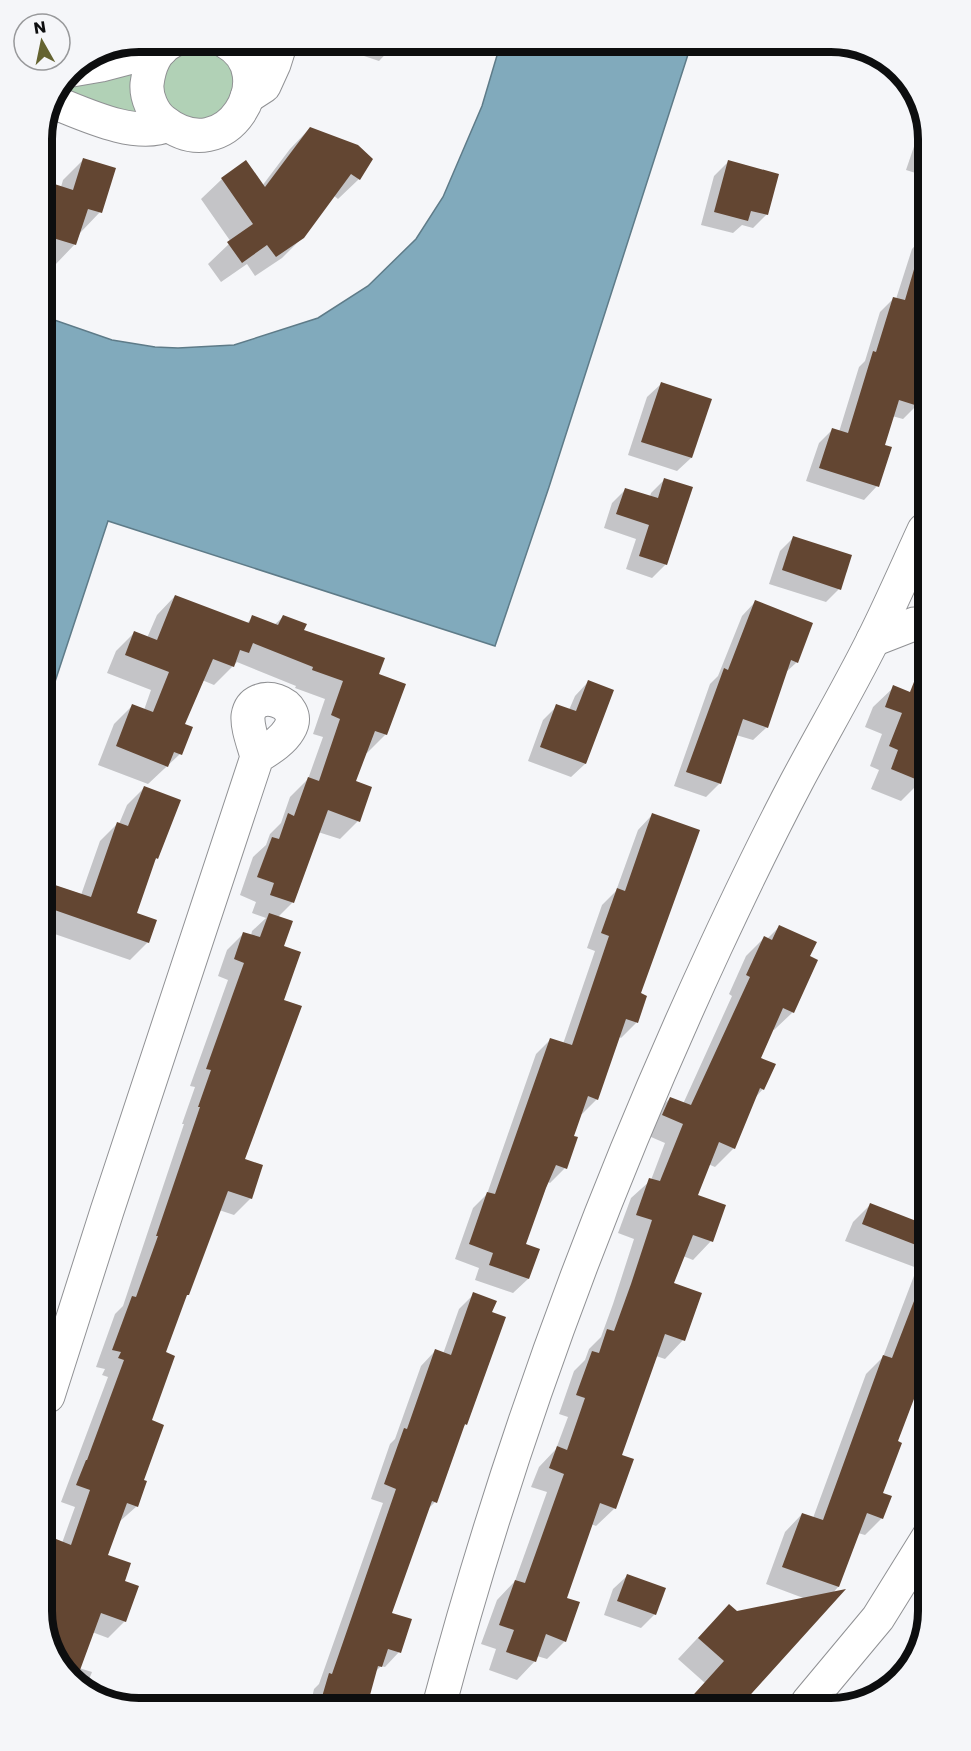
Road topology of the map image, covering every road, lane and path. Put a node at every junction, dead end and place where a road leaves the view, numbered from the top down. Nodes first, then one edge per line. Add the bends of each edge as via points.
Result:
1 (142, 53) edge
2 (159, 53) edge
3 (238, 53) edge
4 (277, 53) edge
5 (93, 66) edge
6 (248, 97) junction
7 (60, 104) edge
8 (168, 125) junction
9 (918, 543) edge
10 (918, 624) edge
11 (873, 640) junction
12 (257, 757) dead end
13 (53, 1380) edge
14 (918, 1554) edge
15 (441, 1698) edge
16 (811, 1698) edge

1 - 5 street
2 - 8 street via 148,72 147,88 151,104
3 - 6 street via 248,73
4 - 6 street via 264,86
6 - 8 street via 234,121 220,131 187,135
7 - 8 street via 96,119 139,129
9 - 11 street
10 - 11 street
11 - 15 street via 795,784 716,947 593,1232 526,1422
12 - 13 street
14 - 16 street via 878,1618

